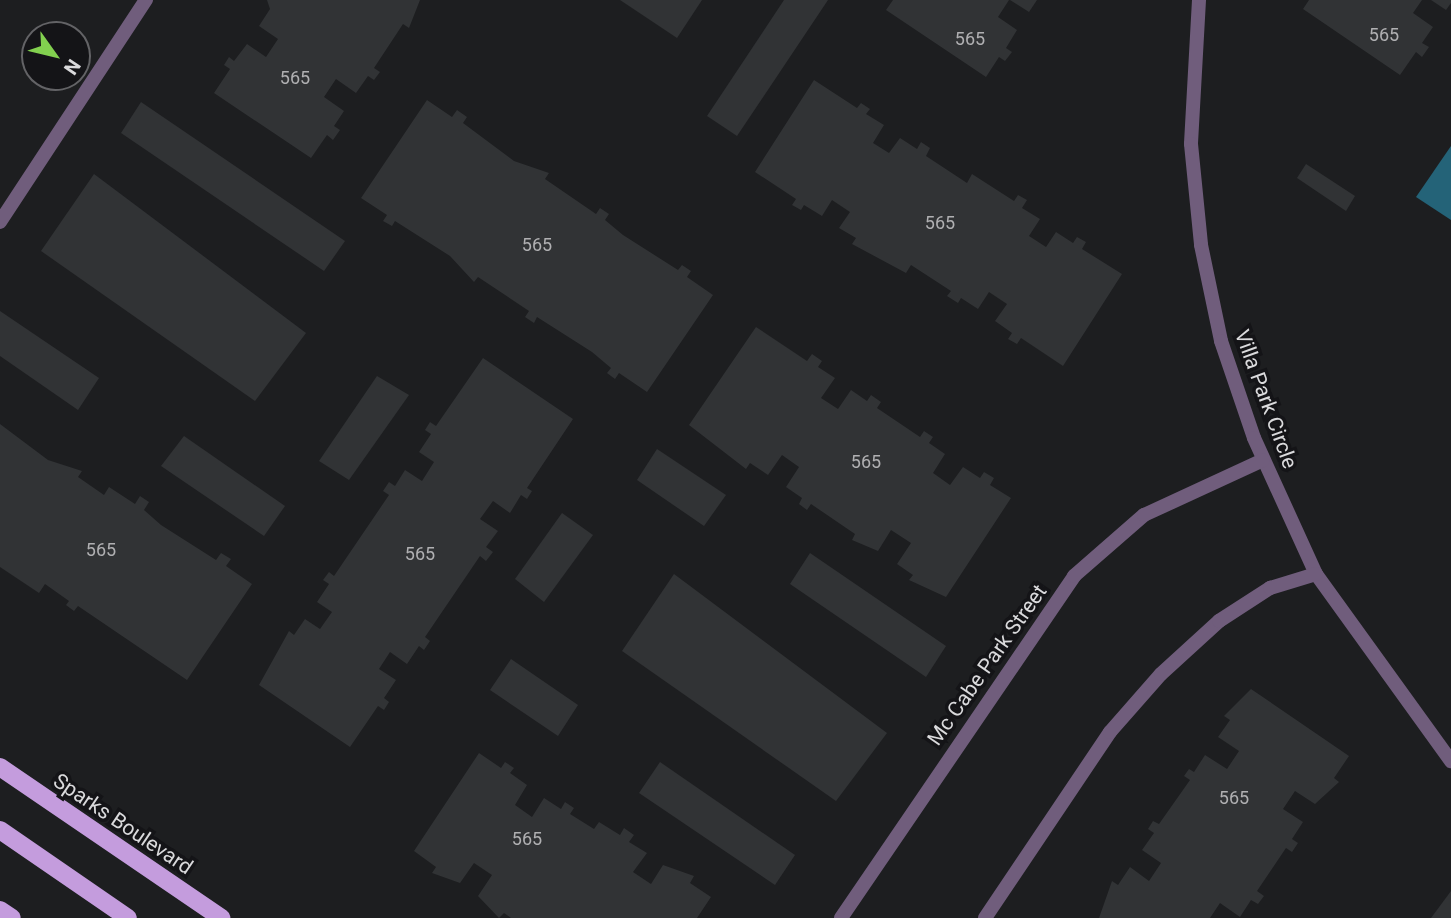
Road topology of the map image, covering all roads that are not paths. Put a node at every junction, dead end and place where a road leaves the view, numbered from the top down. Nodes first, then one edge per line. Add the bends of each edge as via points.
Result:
1 (146, 0) edge
2 (1199, 0) edge
3 (0, 222) edge
4 (1263, 460) junction
5 (1316, 573) junction
6 (1451, 761) edge
7 (0, 767) edge
8 (0, 830) edge
9 (0, 910) edge
10 (12, 918) edge
11 (128, 918) edge
12 (221, 918) edge
13 (841, 918) edge
14 (985, 918) edge

1 - 3 lane
2 - 4 lane, Villa Park Circle via 1191,144 1201,245 1221,341
4 - 5 lane, Villa Park Circle
4 - 13 lane, Mc Cabe Park Street via 1144,515 1074,576
5 - 6 lane, Villa Park Circle
5 - 14 lane via 1260,594 1161,674 1111,732
7 - 12 main road, Sparks Boulevard
8 - 11 main road
9 - 10 main road

